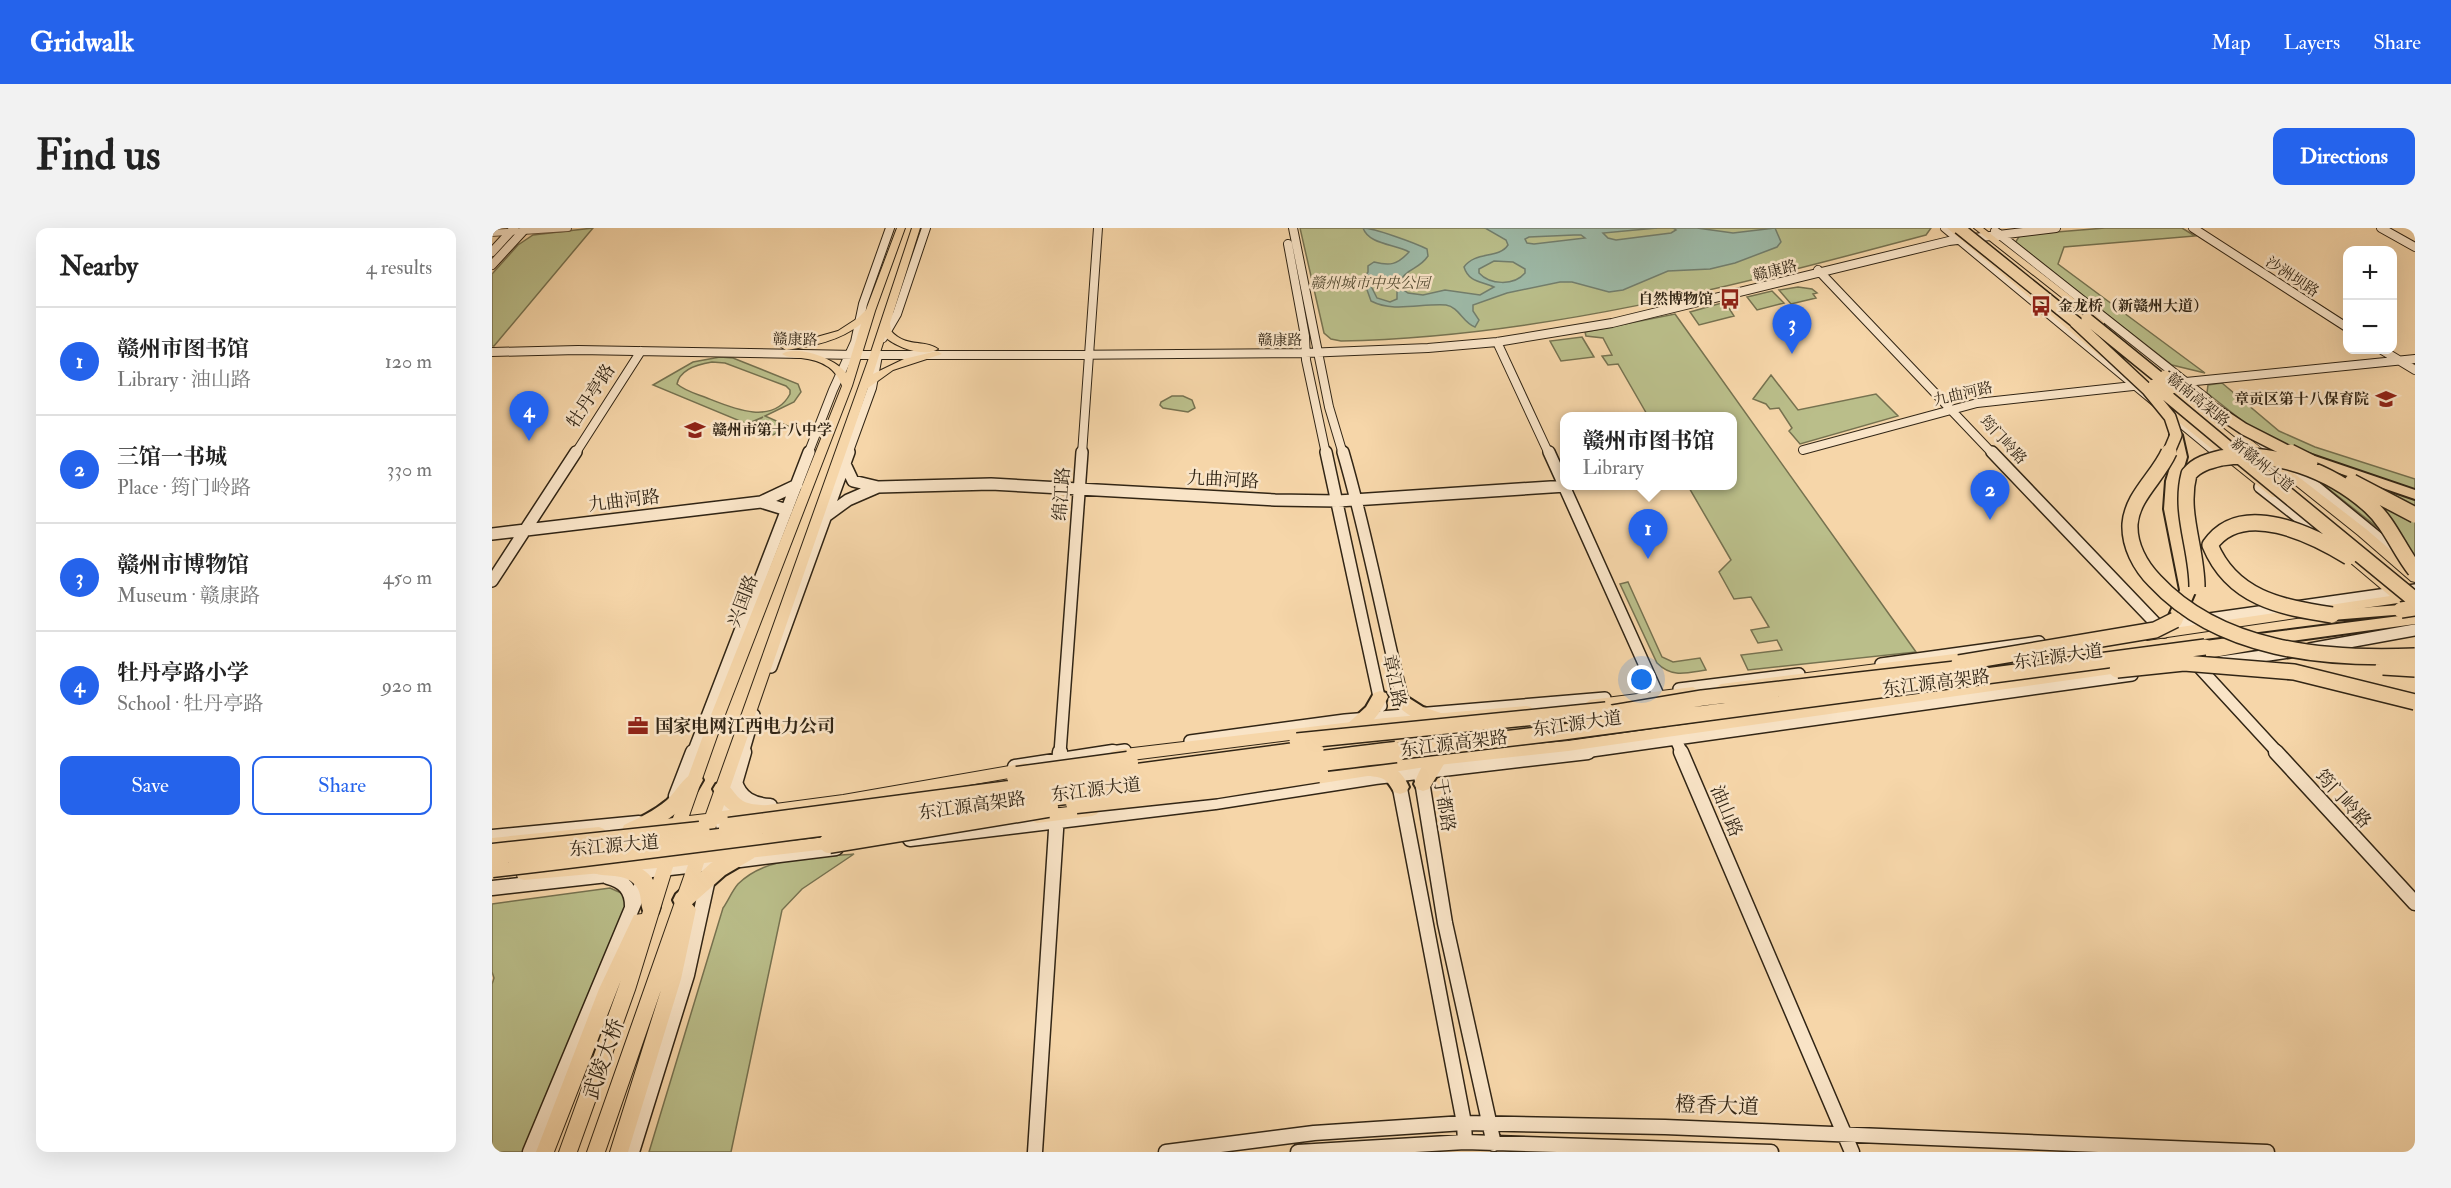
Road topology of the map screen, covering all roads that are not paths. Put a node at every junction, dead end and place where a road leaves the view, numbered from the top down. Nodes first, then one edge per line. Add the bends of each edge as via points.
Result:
1 (568, 228) edge
2 (890, 228) edge
3 (901, 228) edge
4 (916, 228) edge
5 (926, 228) edge
6 (1098, 228) edge
7 (1284, 228) edge
8 (1293, 228) edge
9 (1945, 228) edge
10 (2056, 228) edge
11 (2193, 228) edge
12 (2381, 228) edge
13 (512, 230) edge
14 (525, 230) edge
15 (1974, 231) edge
16 (492, 233) edge
17 (2415, 247) edge
18 (492, 252) edge
19 (492, 265) edge
20 (1820, 271) junction
21 (870, 311) junction
22 (2081, 320) junction
23 (859, 322) junction
24 (2343, 325) edge
25 (886, 326) junction
26 (1497, 342) junction
27 (492, 347) edge
28 (1312, 347) junction
29 (786, 350) junction
30 (1089, 350) junction
31 (641, 351) junction
32 (854, 351) junction
33 (877, 351) junction
34 (492, 352) edge
35 (935, 352) junction
36 (2389, 354) edge
37 (2415, 359) edge
38 (2400, 361) junction
39 (2415, 370) edge
40 (841, 371) junction
41 (873, 378) junction
42 (2186, 382) junction
43 (847, 386) junction
44 (2133, 386) junction
45 (862, 390) junction
46 (1953, 411) junction
47 (2176, 435) junction
48 (2281, 447) junction
49 (1803, 450) dead end
50 (844, 464) junction
51 (1560, 474) edge
52 (797, 484) junction
53 (1560, 485) edge
54 (878, 487) junction
55 (1080, 488) junction
56 (1567, 490) edge
57 (2415, 495) edge
58 (1357, 500) junction
59 (1338, 501) junction
60 (761, 502) junction
61 (787, 510) junction
62 (2415, 515) edge
63 (825, 517) junction
64 (525, 530) junction
65 (492, 534) edge
66 (2415, 569) edge
67 (2415, 578) edge
68 (492, 581) edge
69 (2415, 585) edge
70 (2415, 590) edge
71 (2415, 598) edge
72 (2409, 609) edge
73 (2175, 620) junction
74 (2162, 630) junction
75 (2415, 630) edge
76 (2415, 656) edge
77 (2191, 664) junction
78 (2415, 669) edge
79 (1855, 686) junction
80 (1659, 694) junction
81 (1380, 697) junction
82 (2415, 702) edge
83 (1707, 705) junction
84 (1418, 713) junction
85 (1384, 720) junction
86 (1358, 722) junction
87 (1673, 734) junction
88 (1059, 761) junction
89 (1427, 769) junction
90 (1387, 774) junction
91 (687, 783) junction
92 (843, 801) junction
93 (726, 806) junction
94 (768, 809) junction
95 (1057, 818) junction
96 (669, 819) junction
97 (628, 827) junction
98 (492, 837) edge
99 (829, 843) junction
100 (492, 844) edge
101 (492, 854) edge
102 (751, 855) junction
103 (708, 864) junction
104 (492, 867) edge
105 (598, 871) junction
106 (492, 877) edge
107 (653, 877) junction
108 (492, 888) edge
109 (693, 896) junction
110 (2415, 903) edge
111 (630, 916) junction
112 (1464, 1123) junction
113 (1492, 1125) junction
114 (1846, 1134) junction
115 (1465, 1142) junction
116 (1494, 1144) junction
117 (530, 1152) edge
118 (545, 1152) edge
119 (568, 1152) edge
120 (597, 1152) edge
121 (619, 1152) edge
122 (632, 1152) edge
123 (1035, 1152) edge
124 (1166, 1152) edge
125 (1298, 1152) edge
126 (1771, 1152) edge
127 (1852, 1152) edge
128 (2267, 1152) edge

1 - 14 street
2 - 23 street
3 - 21 main road, 兴国路
4 - 25 main road
5 - 25 street via 897,314
6 - 30 street, 绵江路
7 - 28 street, 章江路 via 1305,336
8 - 28 street, 章江路
9 - 15 street
10 - 15 street, 赣康路
11 - 24 street, 沙洲坝路
12 - 17 street
13 - 14 street
13 - 16 street
13 - 18 street
14 - 19 street
15 - 20 street, 赣康路
15 - 22 highway, 赣南高架路, bridge
15 - 42 street
15 - 44 street
15 - 67 main road, 新赣州大道 via 2362,532
15 - 72 main road, 新赣州大道
20 - 26 street, 赣康路 via 1638,318
20 - 28 street, 赣康路 via 1608,319 1489,338 1420,345
20 - 46 street, 筠门岭路
21 - 23 main road
21 - 32 main road, 兴国路
22 - 47 highway, bridge via 2148,390 2170,417
22 - 48 highway, bridge via 2215,412
22 - 69 highway, 赣南高架路, bridge
22 - 71 highway, 赣南高架路, bridge
23 - 29 main road via 831,337
23 - 32 street
25 - 33 main road
25 - 35 main road via 902,344
26 - 28 street, 赣康路 via 1428,348
26 - 51 street, 油山路
27 - 29 street, 赣康路 via 588,344
28 - 30 street, 赣康路
28 - 58 street, 于都路
28 - 59 street, 章江路
29 - 31 street, 赣康路
29 - 32 street, 赣康路
29 - 40 main road via 818,358
30 - 35 street, 赣康路
30 - 55 street, 绵江路
31 - 34 street, 赣康路
31 - 64 street, 牡丹亭路
32 - 33 street, 赣康路
32 - 40 street
32 - 43 main road, 兴国路
33 - 35 street, 赣康路
33 - 41 street
33 - 45 main road
35 - 41 main road
36 - 38 street
37 - 38 street
38 - 39 street
38 - 42 street
40 - 43 main road
40 - 52 street
41 - 45 main road
41 - 50 street
42 - 66 street
43 - 91 main road, 兴国路
44 - 46 street, 九曲河路 via 1977,403
44 - 72 street
45 - 93 main road
46 - 49 street, 九曲河路
46 - 74 street, 筠门岭路
47 - 73 highway, bridge via 2180,457 2171,509 2188,590
47 - 76 highway, bridge via 2131,517 2130,538 2138,559 2168,597 2214,625 2289,649 2370,657
48 - 57 highway, bridge
48 - 62 highway, bridge
50 - 54 street via 853,481
50 - 63 street
52 - 60 street
52 - 61 street
53 - 58 street, 九曲河路
54 - 55 street, 九曲河路 via 966,484
54 - 63 street via 848,500
55 - 59 street, 九曲河路
55 - 88 street, 绵江路
56 - 80 street, 油山路
58 - 59 street, 九曲河路
58 - 84 street, 于都路
59 - 81 street, 章江路
60 - 61 street
60 - 64 street, 九曲河路
61 - 91 street
63 - 93 street
64 - 65 street, 九曲河路
64 - 68 street, 牡丹亭路
66 - 73 highway, bridge via 2372,507 2339,483 2280,461 2226,457 2201,464 2190,473 2184,497 2198,579 2192,600
70 - 72 street
71 - 72 main road, 东江源大道
72 - 72 highway, bridge via 2332,615 2283,607 2255,595 2222,573 2210,545 2226,529 2242,525 2277,526 2307,534 2330,544 2390,586
72 - 74 main road, 东江源大道
72 - 79 highway, 东江源高架路, bridge
72 - 87 main road, 东江源大道 via 2089,673
73 - 79 highway, bridge via 2154,630
74 - 80 main road, 东江源大道
75 - 77 street
77 - 78 highway, bridge via 2250,661
77 - 79 highway, bridge via 1990,684
77 - 82 highway, bridge via 2294,672
77 - 87 street via 1990,697
77 - 110 street, 筠门岭路
79 - 83 highway, 东江源高架路, bridge
80 - 84 main road, 东江源大道
80 - 87 street, 油山路
81 - 85 street, 章江路
81 - 86 highway via 1372,711
83 - 92 highway, bridge via 1251,746
83 - 99 highway, bridge via 1567,739 1421,755 1216,788 1060,805
83 - 101 highway, 东江源高架路, bridge via 1223,760 698,832
83 - 104 highway, 东江源高架路, bridge via 1563,732
84 - 85 main road, 东江源大道
84 - 89 street, 于都路
85 - 86 main road, 东江源大道
85 - 90 street, 章江路
86 - 88 main road, 东江源大道
87 - 89 main road, 东江源大道
87 - 114 street, 油山路
88 - 92 main road, 东江源大道
88 - 94 street
88 - 95 street, 绵江路
89 - 90 main road, 东江源大道
89 - 113 street, 于都路 via 1445,923
90 - 95 main road, 东江源大道
90 - 112 street, 章江路
91 - 96 highway
91 - 97 street via 660,811
92 - 94 main road, 东江源大道
93 - 94 highway
93 - 94 street via 739,794
93 - 96 main road, 东江源大道
93 - 103 main road
95 - 99 main road, 东江源大道
95 - 102 street
95 - 123 street, 绵江路
96 - 97 highway
96 - 107 main road
97 - 98 street
97 - 100 main road, 东江源大道
99 - 102 main road, 东江源大道
102 - 103 highway
102 - 109 street
103 - 107 main road, 东江源大道
103 - 109 highway
105 - 106 main road, 东江源大道
105 - 107 highway via 623,868
105 - 108 street
105 - 111 street via 626,885 632,896
107 - 111 street
107 - 118 main road
107 - 119 main road, 武陵大桥 via 626,990
109 - 120 main road, 武陵大桥 via 654,980
109 - 121 main road via 673,979
109 - 122 street via 687,975
111 - 117 street via 592,997
112 - 113 street, 橙香大道
112 - 115 street, 章江路
112 - 124 street, 橙香大道 via 1314,1133
113 - 114 street, 橙香大道
113 - 116 street, 于都路
114 - 127 street, 油山路
114 - 128 street, 橙香大道
115 - 116 street
115 - 125 street
116 - 126 street

